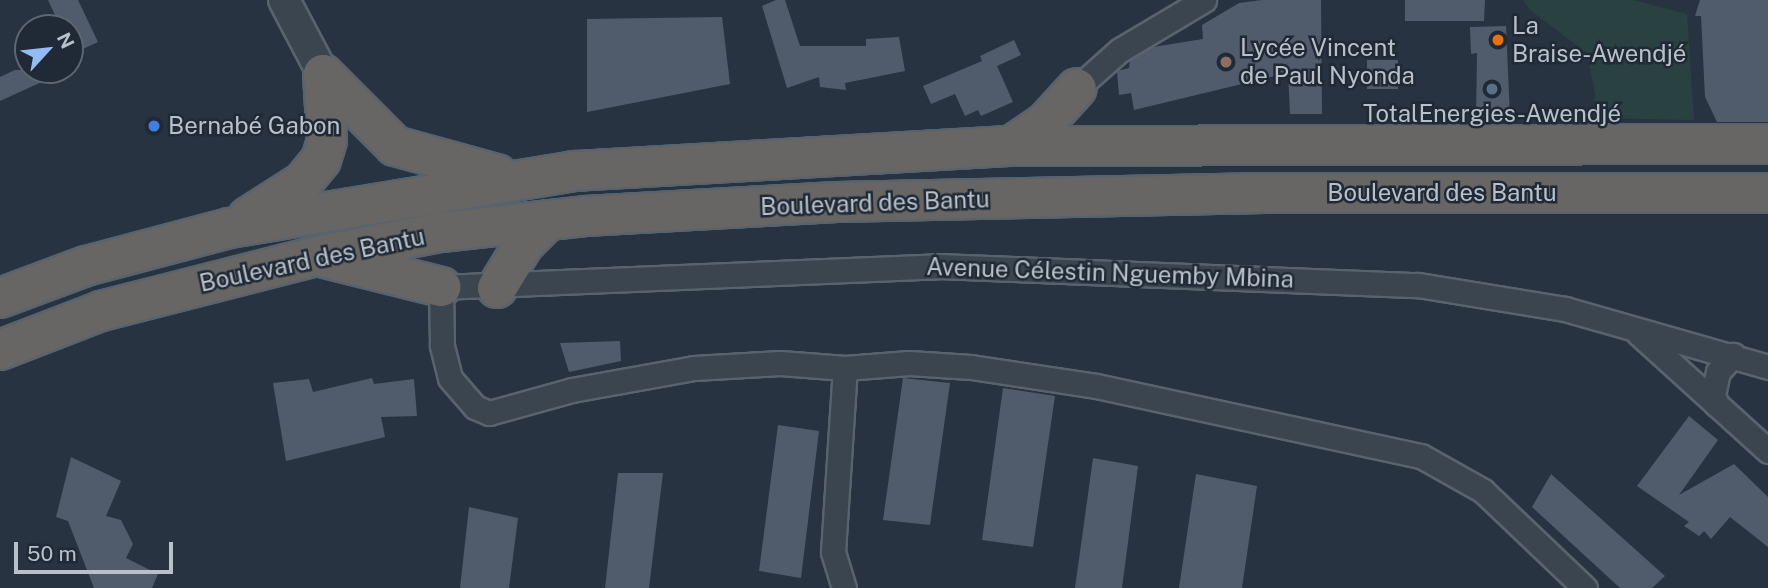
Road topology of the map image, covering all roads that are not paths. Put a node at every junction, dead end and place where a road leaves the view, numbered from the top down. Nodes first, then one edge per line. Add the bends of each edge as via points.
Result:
1 (284, 0) edge
2 (1204, 0) edge
3 (323, 74) junction
4 (1077, 88) junction
5 (1768, 144) edge
6 (1011, 146) junction
7 (1099, 148) junction
8 (517, 178) junction
9 (1768, 194) edge
10 (548, 220) junction
11 (230, 228) junction
12 (317, 256) junction
13 (441, 287) junction
14 (497, 288) junction
15 (0, 298) edge
16 (1628, 326) junction
17 (0, 350) edge
18 (1733, 355) junction
19 (1768, 367) edge
20 (845, 368) junction
21 (1717, 405) junction
22 (1768, 451) edge
23 (844, 588) edge
24 (1584, 588) edge

1 - 3 street
2 - 4 street via 1120,50
3 - 8 highway via 395,146
3 - 11 highway via 327,140 321,160 303,182
4 - 6 highway via 1045,123
4 - 7 highway via 1077,121
5 - 7 highway, Boulevard des Bantu
6 - 7 highway, Boulevard des Bantu
6 - 8 highway, Boulevard des Bantu
8 - 11 highway, Boulevard des Bantu
9 - 10 highway, Boulevard des Bantu via 1264,193 837,202
10 - 12 highway, Boulevard des Bantu via 429,234
10 - 14 highway via 524,244
11 - 15 highway, Boulevard des Bantu via 86,266
12 - 13 highway
12 - 17 highway, Boulevard des Bantu via 100,311
13 - 14 street, Avenue Célestin Nguemby Mbina
13 - 20 street via 442,345 450,378 475,407 489,413 572,390 694,369 780,363
14 - 16 street, Avenue Célestin Nguemby Mbina via 854,268 1039,267 1451,288
16 - 18 street, Avenue Célestin Nguemby Mbina
16 - 21 street via 1670,358
18 - 19 street, Avenue Célestin Nguemby Mbina
18 - 21 street via 1718,372 1713,394
20 - 23 street via 833,552
20 - 24 street via 922,364 1068,382 1421,456 1483,491
21 - 22 street

